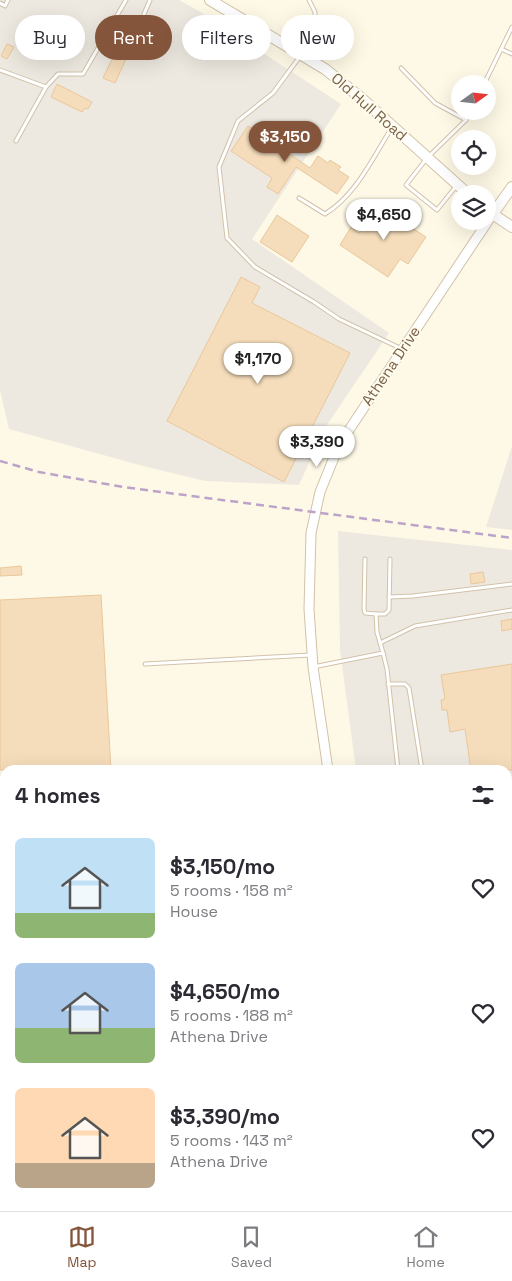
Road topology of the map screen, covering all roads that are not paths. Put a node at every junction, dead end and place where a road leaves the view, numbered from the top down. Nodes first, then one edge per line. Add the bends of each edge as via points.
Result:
1 (8, 0) edge
2 (126, 0) edge
3 (150, 0) edge
4 (210, 0) edge
5 (309, 0) edge
6 (0, 3) edge
7 (144, 14) dead end
8 (315, 15) edge
9 (512, 27) edge
10 (281, 43) edge
11 (501, 49) junction
12 (512, 54) edge
13 (297, 60) edge
14 (310, 60) edge
15 (401, 68) dead end
16 (0, 70) edge
17 (488, 75) edge
18 (46, 88) junction
19 (451, 112) edge
20 (466, 120) edge
21 (392, 126) junction
22 (16, 141) dead end
23 (428, 158) junction
24 (457, 185) edge
25 (512, 187) edge
26 (451, 192) edge
27 (299, 198) dead end
28 (496, 206) edge
29 (496, 217) edge
30 (512, 227) edge
31 (479, 230) edge
32 (402, 349) junction
33 (365, 559) dead end
34 (390, 559) dead end
35 (512, 584) edge
36 (389, 597) junction
37 (512, 610) edge
38 (376, 614) junction
39 (380, 643) junction
40 (382, 653) junction
41 (312, 655) junction
42 (146, 664) dead end
43 (313, 667) junction
44 (388, 684) junction
45 (327, 765) edge
46 (397, 765) edge
47 (421, 765) edge

1 - 6 lane via 5,6
2 - 18 lane via 83,74 58,74
3 - 7 lane
4 - 10 main road, Old Hull Road
5 - 8 lane
9 - 11 lane
11 - 12 lane
11 - 17 lane
13 - 32 lane via 273,93 238,121 219,167 227,238 255,267 338,319
14 - 21 main road, Old Hull Road via 360,97
15 - 19 lane via 435,103
16 - 18 lane
18 - 22 lane
20 - 23 lane
21 - 23 main road, Old Hull Road
21 - 27 lane via 355,187 338,207 325,214
23 - 24 main road, Old Hull Road
23 - 26 lane via 406,185 437,210
25 - 28 main road, Athena Drive
29 - 30 main road
31 - 32 street, Athena Drive
32 - 41 street, Athena Drive via 339,445 320,492 311,533 309,609
33 - 38 lane via 364,609 365,613
34 - 36 lane
35 - 36 lane
36 - 38 lane via 388,613
37 - 39 lane via 415,626
38 - 39 lane
39 - 40 lane
40 - 43 lane
40 - 44 lane
41 - 42 lane
41 - 43 street, Athena Drive
43 - 45 street, Athena Drive
44 - 46 lane
44 - 47 lane via 405,684 409,688

